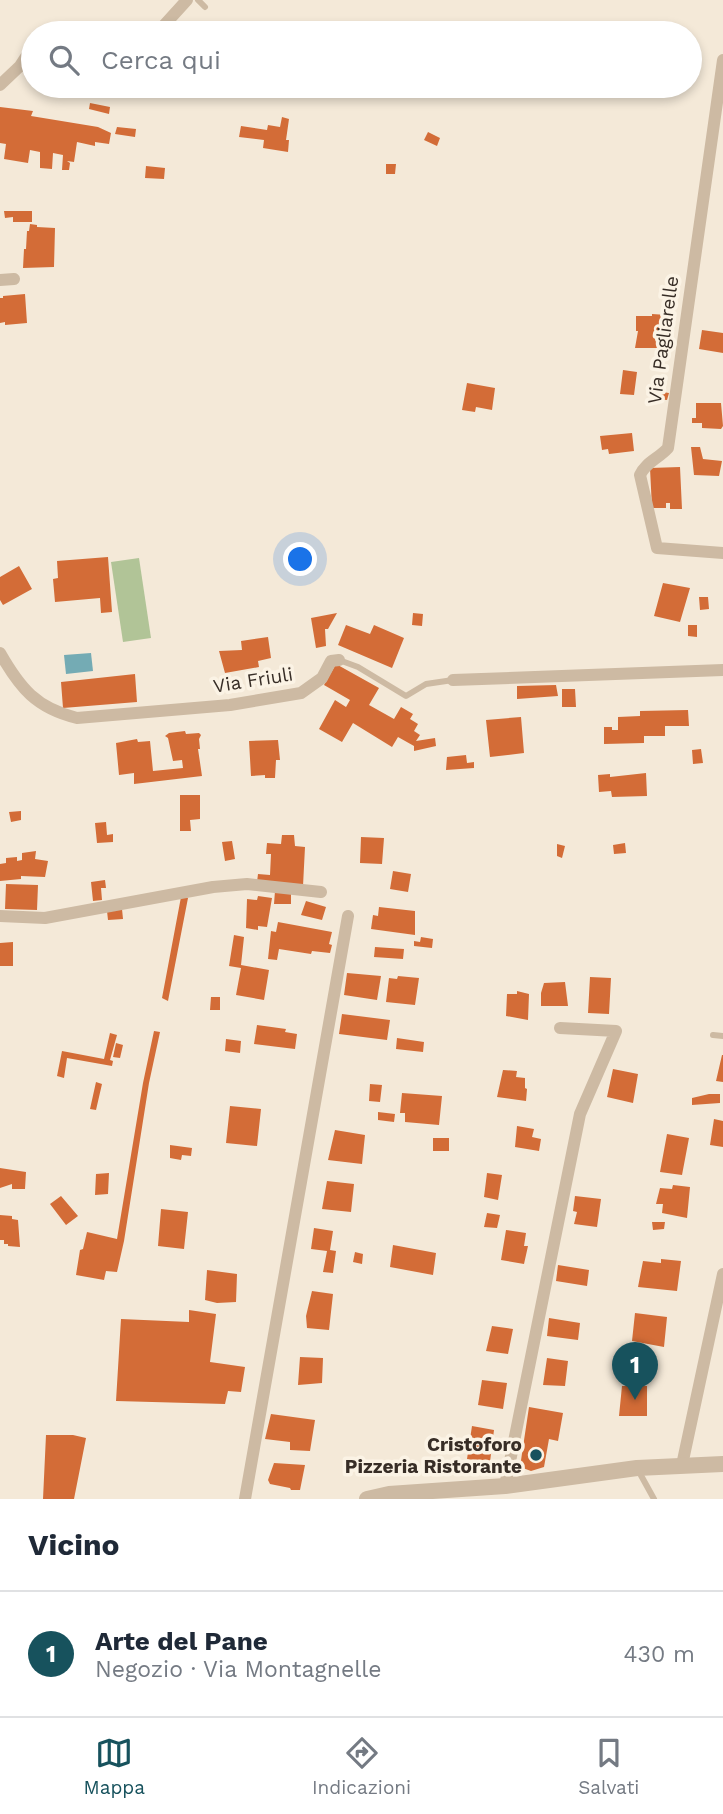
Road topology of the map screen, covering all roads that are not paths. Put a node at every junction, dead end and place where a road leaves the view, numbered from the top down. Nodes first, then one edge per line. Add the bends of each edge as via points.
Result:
1 (187, 0) edge
2 (198, 0) edge
3 (205, 7) dead end
4 (168, 21) edge
5 (723, 60) edge
6 (21, 64) edge
7 (0, 85) edge
8 (14, 279) dead end
9 (0, 280) edge
10 (723, 553) edge
11 (0, 653) edge
12 (339, 660) joint
13 (723, 670) edge
14 (453, 680) joint
15 (321, 892) dead end
16 (0, 916) edge
17 (348, 916) dead end
18 (560, 1028) dead end
19 (713, 1035) dead end
20 (723, 1036) edge
21 (723, 1274) edge
22 (723, 1464) edge
23 (682, 1465) junction
24 (637, 1468) junction
25 (505, 1486) junction
26 (245, 1499) edge
27 (367, 1499) edge
28 (654, 1499) edge

1 - 4 street
2 - 3 lane
5 - 10 street, Via Pagliarelle via 668,448 645,465 640,475 657,548
6 - 7 street
8 - 9 street
11 - 12 street, Via Friuli via 18,684 58,714 77,718 301,694 322,678 331,661
12 - 14 lane, Via Friuli via 406,695 426,684
13 - 14 street, Via Friuli
15 - 16 street via 247,884 45,918
17 - 26 street
18 - 25 street via 616,1031 580,1114
19 - 20 lane
21 - 23 street
22 - 23 street
23 - 24 street
24 - 25 street
24 - 28 lane
25 - 27 street via 389,1493

